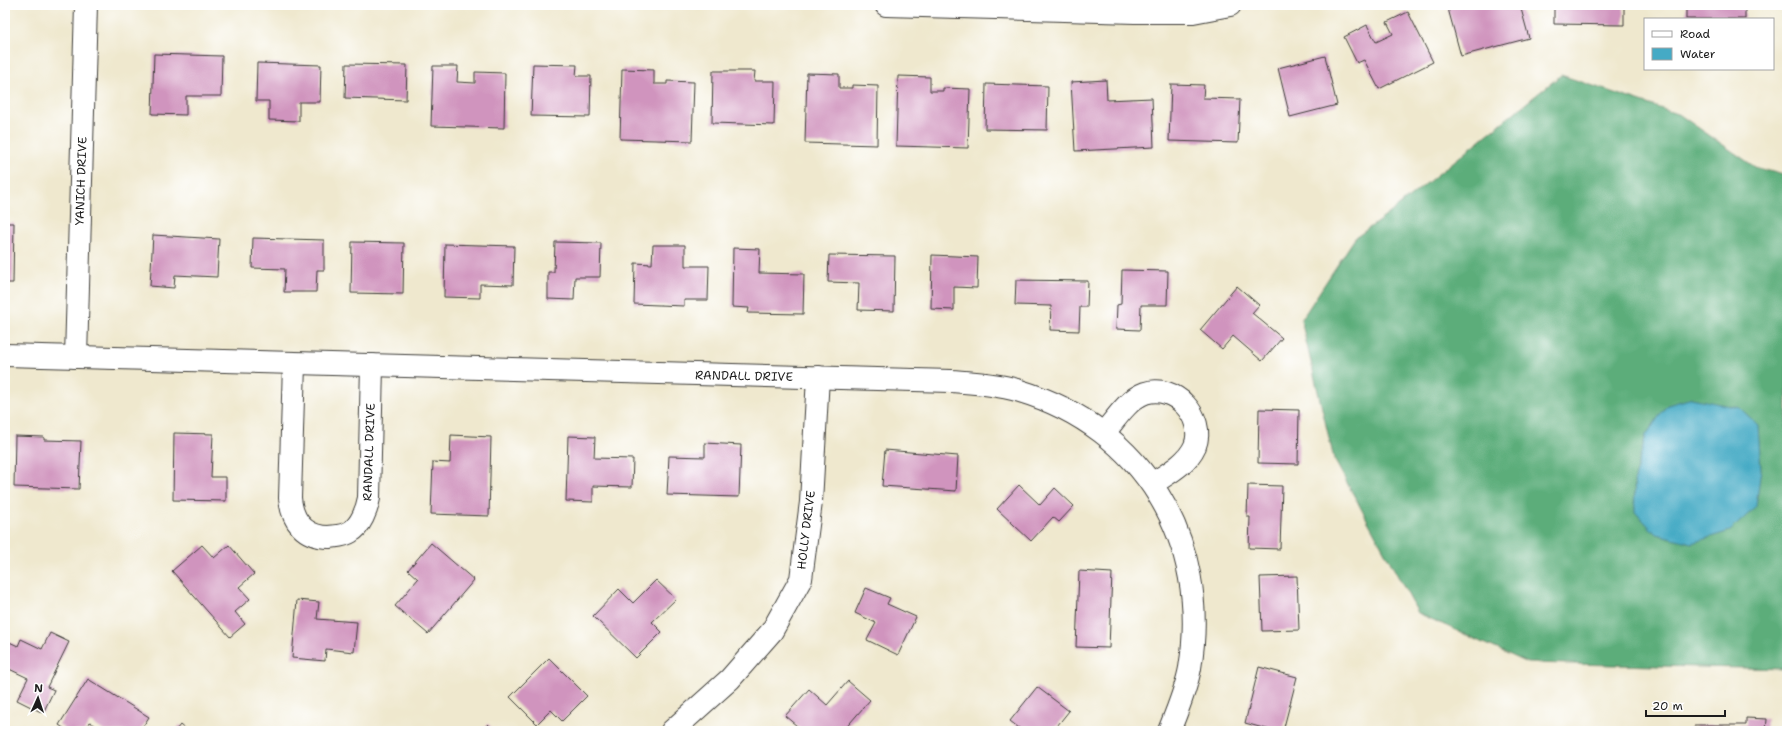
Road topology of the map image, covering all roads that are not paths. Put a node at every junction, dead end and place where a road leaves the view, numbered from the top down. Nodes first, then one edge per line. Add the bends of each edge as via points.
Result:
1 (86, 5) edge
2 (886, 5) edge
3 (1230, 5) edge
4 (5, 355) edge
5 (76, 357) junction
6 (294, 364) junction
7 (372, 365) junction
8 (818, 377) junction
9 (1104, 433) junction
10 (1152, 484) junction
11 (672, 731) edge
12 (1169, 731) edge

1 - 5 street, YANICH DRIVE
2 - 3 street via 1135,12 1193,12
4 - 5 street, RANDALL DRIVE
5 - 6 street, RANDALL DRIVE
6 - 7 street, RANDALL DRIVE
6 - 7 street, RANDALL DRIVE via 290,498 292,512 310,534 324,537 351,532 367,509
7 - 8 street, RANDALL DRIVE
8 - 9 street, RANDALL DRIVE via 987,384 1018,390 1060,406
8 - 11 street, HOLLY DRIVE via 811,502 800,579 772,631 730,679
9 - 10 street, RANDALL DRIVE via 1123,450
9 - 10 street via 1133,400 1145,393 1170,395 1183,402 1196,422 1195,445 1180,465
10 - 12 street, RANDALL DRIVE via 1164,502 1182,546 1193,594 1190,669

